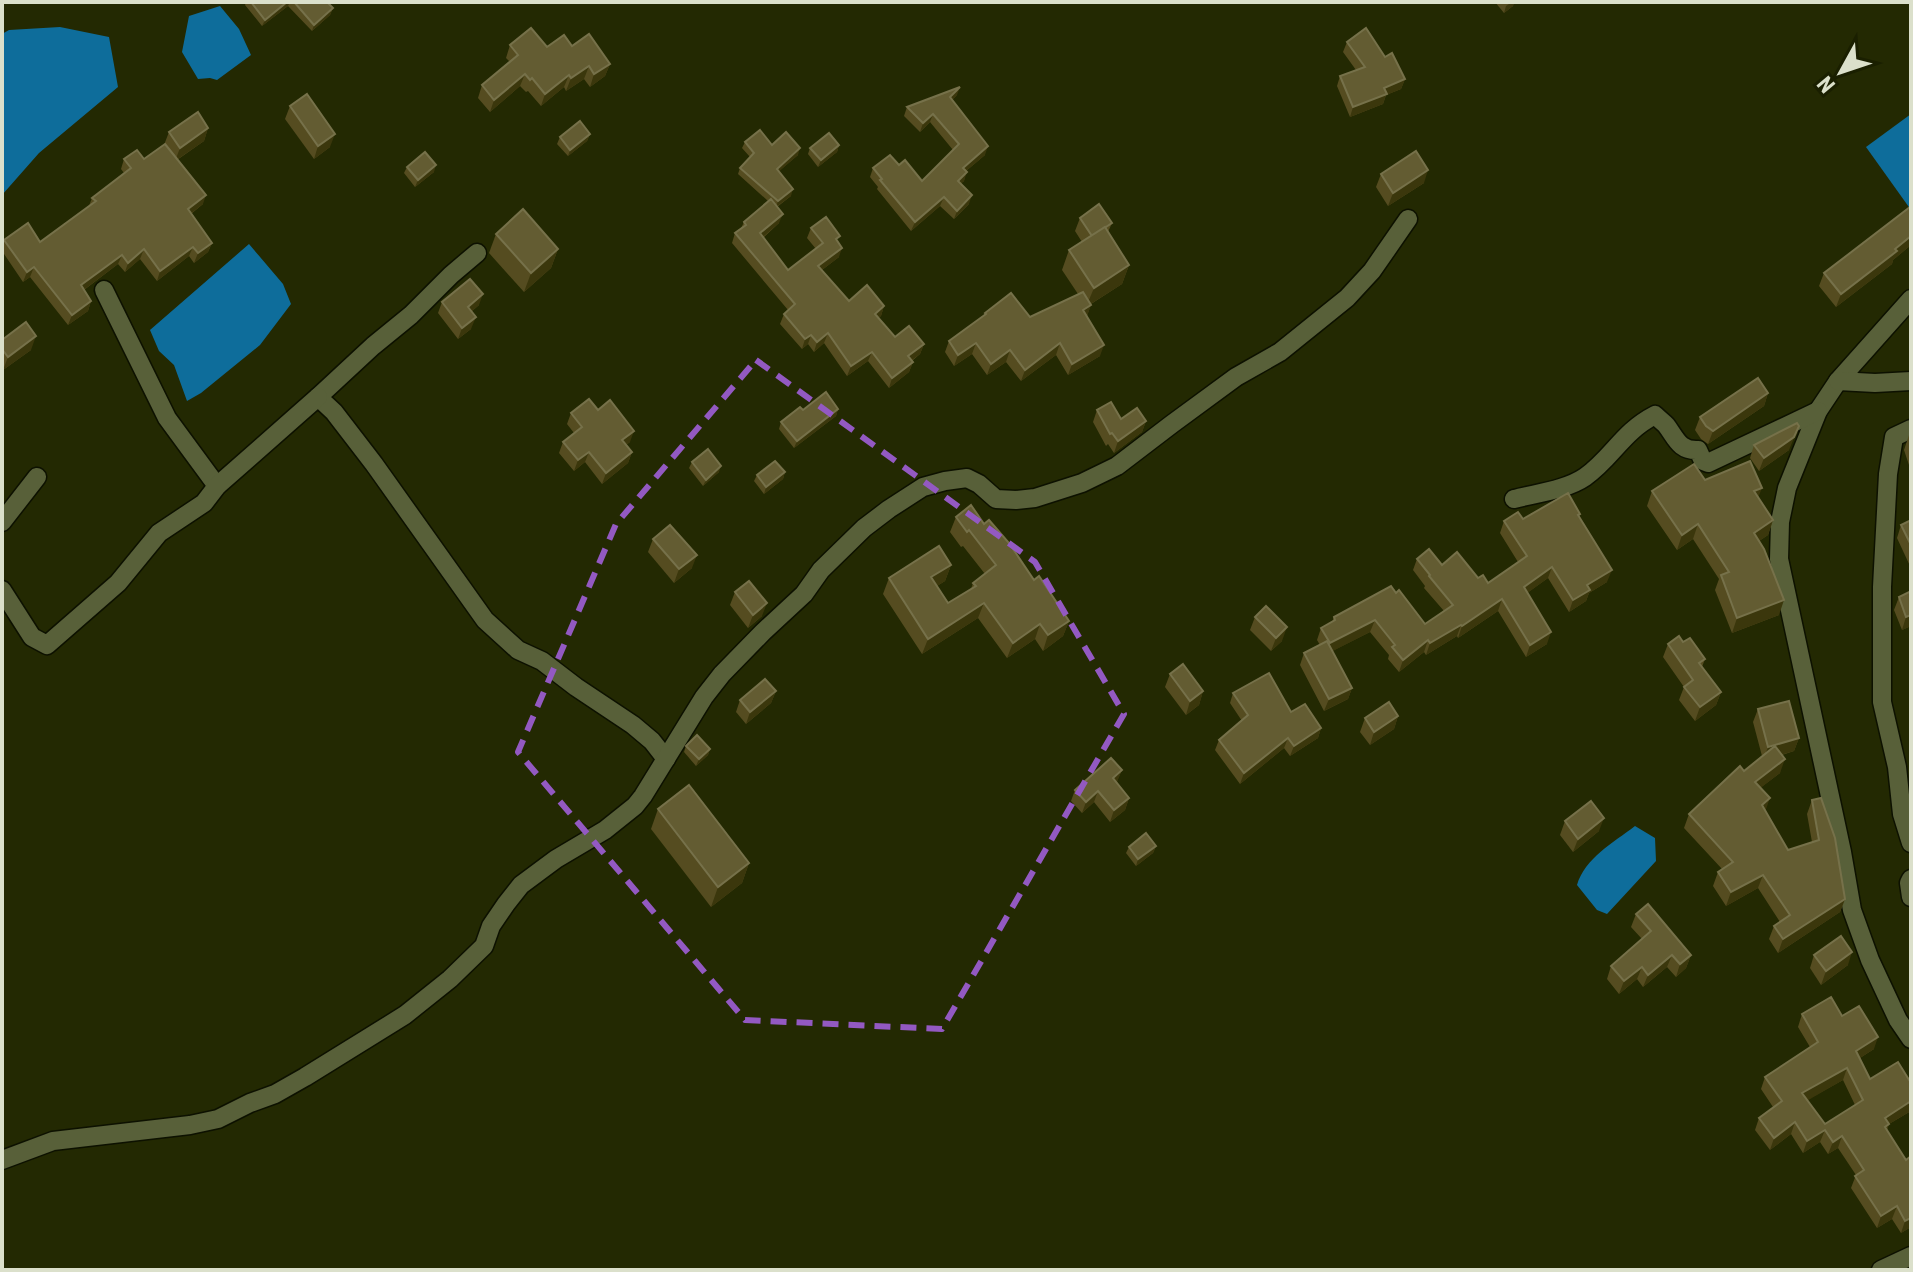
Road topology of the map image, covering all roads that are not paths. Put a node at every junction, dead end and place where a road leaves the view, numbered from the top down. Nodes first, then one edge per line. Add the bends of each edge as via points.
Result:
1 (1408, 219) dead end
2 (477, 253) dead end
3 (104, 290) dead end
4 (1911, 299) edge
5 (1838, 381) junction
6 (1911, 381) edge
7 (318, 397) junction
8 (1818, 411) junction
9 (1911, 429) edge
10 (37, 477) dead end
11 (217, 486) junction
12 (1514, 499) dead end
13 (2, 522) edge
14 (2, 590) edge
15 (666, 759) junction
16 (1911, 843) edge
17 (1911, 879) edge
18 (1911, 897) edge
19 (1911, 1039) edge
20 (2, 1160) edge
21 (1911, 1256) edge
22 (1881, 1270) edge

1 - 15 street via 1347,298 1280,352 1236,377 1117,466 1035,498 996,499 967,478 923,487 904,498 864,528 722,674
2 - 7 street
3 - 11 street via 167,418
4 - 5 street
5 - 6 street
5 - 8 street
7 - 11 street
7 - 15 street via 374,464 485,620 518,650 624,718
8 - 12 street via 1708,463 1698,450 1678,443 1655,415 1624,437 1586,476
8 - 19 street via 1787,488 1779,559 1852,910 1870,960
9 - 16 street via 1894,437 1882,587 1882,702
10 - 13 street
11 - 14 street via 204,503 159,533 118,583 47,645 32,637
15 - 20 street via 635,806 521,885 491,926 484,946 450,979 405,1015 305,1077 218,1119 53,1141
17 - 18 street
21 - 22 street

